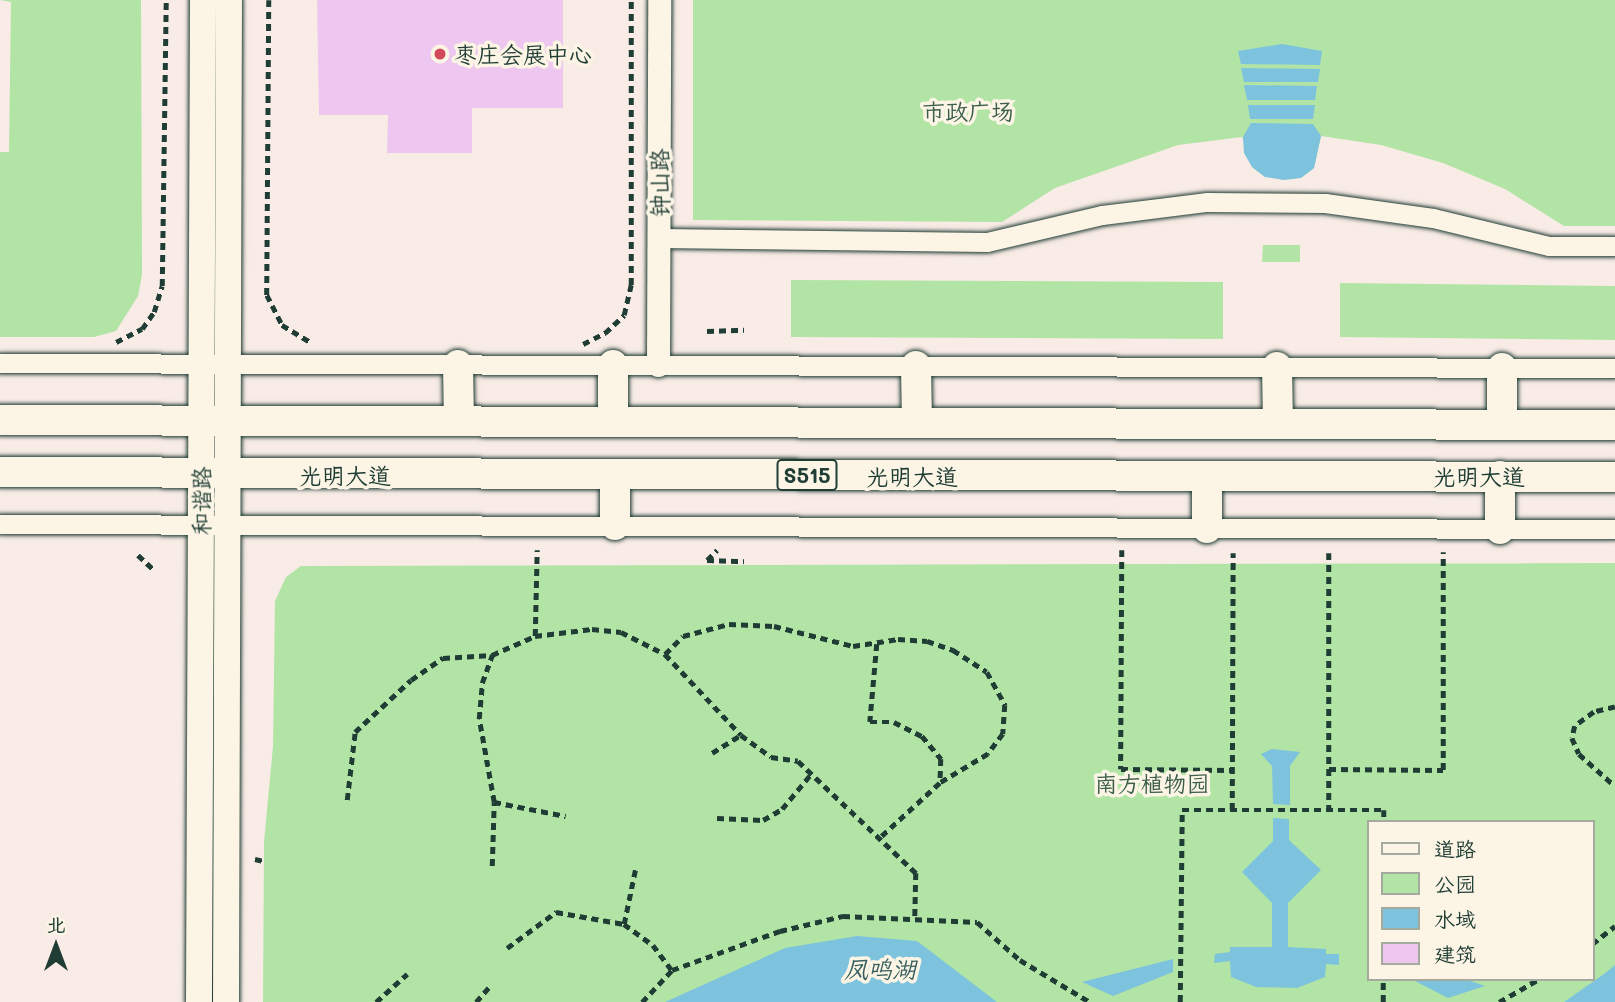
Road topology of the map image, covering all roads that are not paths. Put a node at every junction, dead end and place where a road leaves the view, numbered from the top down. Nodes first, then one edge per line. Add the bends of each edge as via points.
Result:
1 (203, 0) edge
2 (229, 0) edge
3 (659, 0) edge
4 (659, 238) junction
5 (1615, 246) edge
6 (0, 363) edge
7 (201, 364) junction
8 (228, 364) junction
9 (458, 365) junction
10 (614, 365) junction
11 (658, 365) junction
12 (916, 366) junction
13 (1277, 367) junction
14 (1502, 368) junction
15 (1615, 368) edge
16 (0, 420) edge
17 (215, 420) junction
18 (459, 420) junction
19 (613, 421) junction
20 (917, 422) junction
21 (1278, 424) junction
22 (1502, 425) junction
23 (1615, 425) edge
24 (0, 472) edge
25 (214, 473) junction
26 (615, 475) junction
27 (1207, 476) junction
28 (1500, 477) junction
29 (1615, 477) edge
30 (0, 524) edge
31 (201, 524) junction
32 (228, 524) junction
33 (615, 525) junction
34 (1207, 528) junction
35 (1500, 529) junction
36 (1615, 529) edge
37 (199, 1002) edge
38 (226, 1002) edge

1 - 7 main road, 和谐路
2 - 8 main road, 和谐路
3 - 4 street, 钟山路
4 - 5 street via 986,242 1102,215 1207,202 1325,203 1433,218 1549,246
4 - 11 street, 钟山路
6 - 7 street
7 - 8 street
7 - 17 main road, 和谐路
8 - 9 street
8 - 17 main road, 和谐路
9 - 10 street
9 - 18 main road
10 - 11 street
10 - 19 main road
11 - 12 street
12 - 13 street
12 - 20 main road
13 - 14 street
13 - 21 main road
14 - 15 street
14 - 22 main road
16 - 17 main road
17 - 18 main road
17 - 25 main road, 和谐路
18 - 19 main road
19 - 20 main road
20 - 21 main road
21 - 22 main road
22 - 23 main road
24 - 25 main road, 光明大道 / S515
25 - 26 main road, 光明大道 / S515
25 - 31 main road, 和谐路
25 - 32 main road, 和谐路
26 - 27 main road, 光明大道 / S515
26 - 33 main road
27 - 28 main road, 光明大道 / S515
27 - 34 main road
28 - 29 main road, 光明大道 / S515
28 - 35 main road
30 - 31 street, S515
31 - 32 street, S515
31 - 37 main road, 和谐路
32 - 33 street, S515
32 - 38 main road, 和谐路
33 - 34 street, S515
34 - 35 street, S515
35 - 36 street, S515

